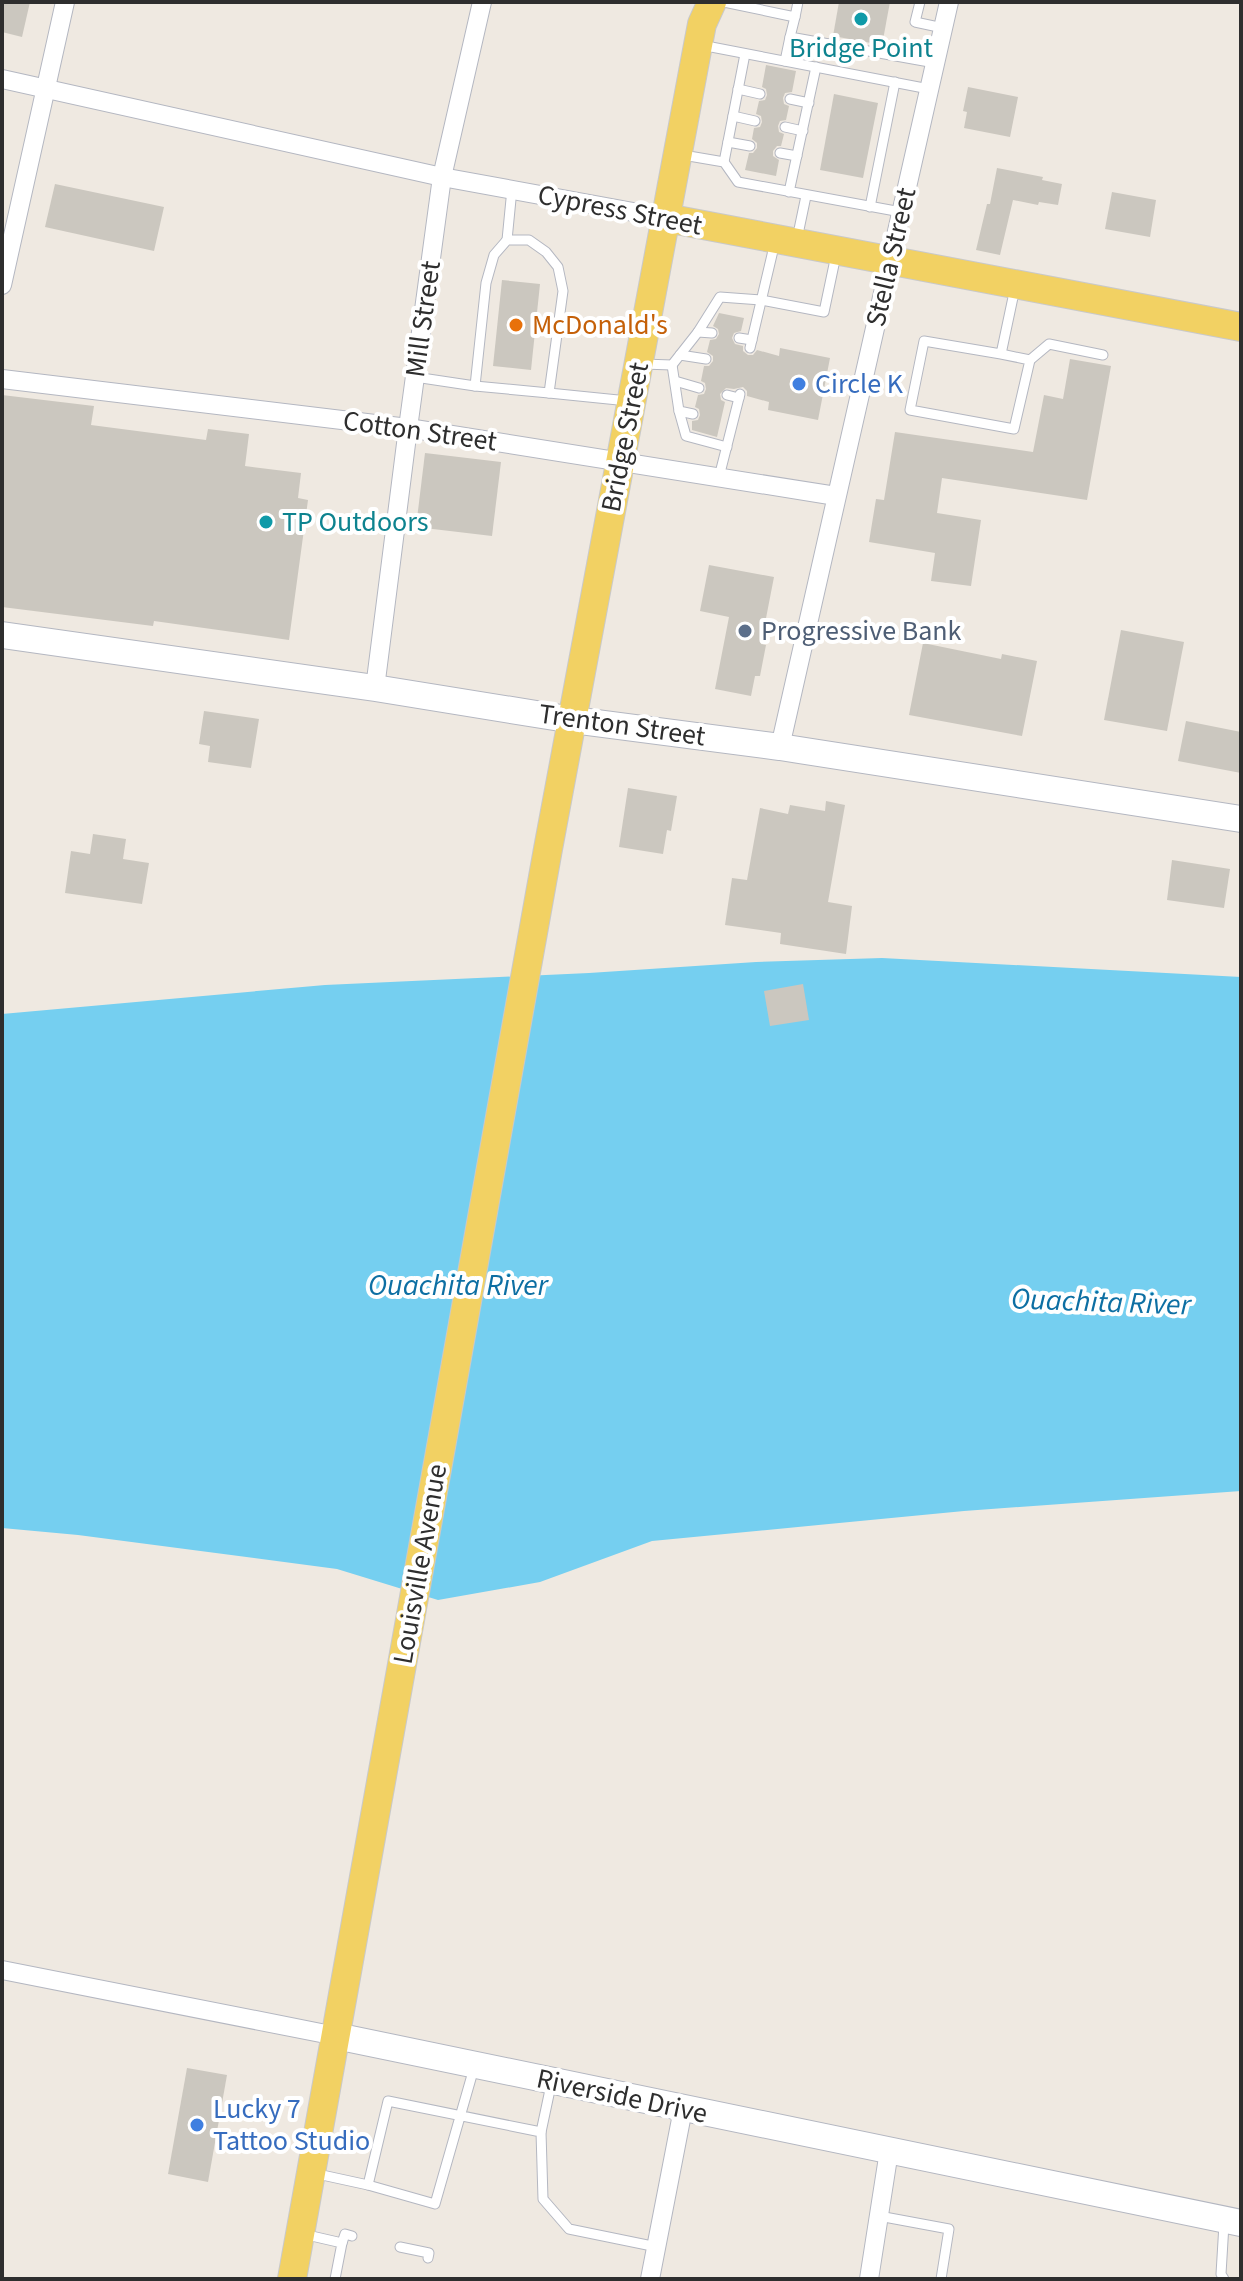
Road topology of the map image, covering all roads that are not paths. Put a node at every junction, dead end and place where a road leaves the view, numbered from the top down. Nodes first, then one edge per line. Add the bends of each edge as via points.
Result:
1 (65, 2) edge
2 (482, 2) edge
3 (724, 2) edge
4 (798, 2) edge
5 (920, 2) edge
6 (949, 2) edge
7 (795, 17) junction
8 (703, 18) edge
9 (943, 28) junction
10 (790, 37) junction
11 (745, 54) junction
12 (785, 61) junction
13 (935, 63) junction
14 (816, 67) junction
15 (2, 79) edge
16 (895, 82) junction
17 (45, 88) junction
18 (738, 89) junction
19 (929, 89) junction
20 (760, 94) dead end
21 (790, 99) dead end
22 (809, 103) junction
23 (733, 116) junction
24 (755, 121) dead end
25 (785, 127) dead end
26 (803, 131) junction
27 (728, 142) junction
28 (750, 146) dead end
29 (780, 153) dead end
30 (678, 154) junction
31 (797, 156) junction
32 (724, 162) junction
33 (442, 177) junction
34 (512, 189) junction
35 (789, 192) junction
36 (806, 196) junction
37 (870, 207) junction
38 (901, 212) junction
39 (666, 218) junction
40 (507, 240) junction
41 (786, 241) junction
42 (836, 251) junction
43 (890, 262) junction
44 (1015, 284) junction
45 (2, 285) edge
46 (761, 300) junction
47 (1241, 327) edge
48 (698, 332) junction
49 (712, 333) dead end
50 (739, 338) dead end
51 (1001, 354) junction
52 (680, 355) junction
53 (1103, 355) dead end
54 (706, 359) dead end
55 (1030, 360) junction
56 (639, 363) junction
57 (672, 365) junction
58 (415, 377) junction
59 (2, 379) edge
60 (675, 381) junction
61 (475, 386) junction
62 (699, 388) dead end
63 (549, 393) junction
64 (727, 395) dead end
65 (632, 401) junction
66 (679, 411) junction
67 (693, 414) dead end
68 (721, 421) dead end
69 (732, 424) junction
70 (408, 428) junction
71 (727, 447) junction
72 (621, 461) junction
73 (719, 477) junction
74 (836, 496) junction
75 (2, 635) edge
76 (375, 688) junction
77 (573, 720) junction
78 (780, 747) junction
79 (1241, 819) edge
80 (548, 849) joint
81 (2, 1970) edge
82 (336, 2036) junction
83 (475, 2065) junction
84 (552, 2082) junction
85 (683, 2109) junction
86 (460, 2116) junction
87 (541, 2132) junction
88 (889, 2151) junction
89 (312, 2173) junction
90 (368, 2185) junction
91 (879, 2216) junction
92 (1233, 2222) edge
93 (301, 2233) junction
94 (352, 2236) dead end
95 (342, 2243) junction
96 (400, 2247) dead end
97 (657, 2247) junction
98 (428, 2258) dead end
99 (339, 2276) edge
100 (292, 2279) edge
101 (650, 2279) edge
102 (869, 2279) edge
103 (941, 2279) edge
104 (1224, 2279) edge

1 - 17 street
2 - 33 street, Mill Street
3 - 7 lane
4 - 7 lane
5 - 9 lane via 915,22
6 - 9 street, Stella Street
7 - 10 lane
8 - 11 lane
8 - 30 main road, Bridge Street
9 - 13 street, Stella Street
10 - 12 lane
10 - 13 lane
11 - 12 lane
11 - 18 lane
12 - 14 lane
13 - 19 street, Stella Street
14 - 16 lane
14 - 22 lane
15 - 17 street, Cypress Street
16 - 19 lane
16 - 37 lane
17 - 33 street, Cypress Street
17 - 45 street
18 - 20 lane
18 - 23 lane
19 - 38 street, Stella Street
21 - 22 lane
22 - 26 lane
23 - 24 lane
23 - 27 lane
25 - 26 lane
26 - 31 lane
27 - 28 lane
27 - 32 lane
29 - 31 lane
30 - 32 lane
30 - 39 main road, Bridge Street
31 - 35 lane
32 - 35 lane via 738,182
33 - 34 street, Cypress Street
33 - 58 street, Mill Street
34 - 39 street, Cypress Street
34 - 40 lane
35 - 36 lane
36 - 37 lane
36 - 41 lane
37 - 38 lane
38 - 43 street, Stella Street
39 - 41 main road, Cypress Street
39 - 56 main road, Bridge Street
40 - 61 lane via 494,255 486,283
40 - 63 lane via 529,240 558,267 563,291
41 - 42 main road, Cypress Street
41 - 46 lane
42 - 43 main road, Cypress Street
42 - 46 lane via 824,312
43 - 44 main road, Cypress Street
43 - 74 street, Stella Street
44 - 47 main road, Cypress Street
44 - 51 lane
46 - 48 lane via 720,297
46 - 50 lane via 751,344
48 - 49 lane
48 - 52 lane
51 - 55 lane
51 - 55 lane via 924,341 910,410 1014,429
52 - 54 lane
52 - 57 lane
53 - 55 lane via 1049,344
56 - 57 lane
56 - 65 main road, Bridge Street
57 - 60 lane
58 - 61 lane
58 - 70 street, Mill Street
59 - 70 street, Cotton Street
60 - 62 lane
60 - 66 lane
61 - 63 lane
63 - 65 lane
64 - 69 lane via 739,396
65 - 72 main road, Bridge Street
66 - 67 lane
66 - 71 lane via 686,436
68 - 69 lane
69 - 71 lane
70 - 72 street, Cotton Street
70 - 76 street, Mill Street
71 - 73 lane
72 - 73 street, Cotton Street
72 - 77 main road, Bridge Street
73 - 74 street, Cotton Street
74 - 78 street, Stella Street
75 - 76 street, Trenton Street
76 - 77 street, Trenton Street
77 - 78 street, Trenton Street
77 - 80 main road, Bridge Street
78 - 79 street, Trenton Street
80 - 82 main road, Louisville Avenue
81 - 82 street, Riverside Drive
82 - 83 street, Riverside Drive
82 - 89 main road, Louisville Avenue
83 - 84 street, Riverside Drive
83 - 86 lane
84 - 85 street, Riverside Drive
84 - 87 lane
85 - 88 street, Riverside Drive
85 - 97 street
86 - 87 lane
86 - 90 lane via 388,2101
86 - 90 lane via 435,2204
87 - 97 lane via 543,2199 569,2229
88 - 91 street
88 - 92 street, Riverside Drive
89 - 90 lane
89 - 93 main road, Louisville Avenue
91 - 102 street
91 - 103 lane via 949,2229
92 - 104 lane
93 - 95 lane
93 - 100 main road, Louisville Avenue
94 - 95 lane via 345,2234
95 - 99 lane
96 - 98 lane via 429,2253
97 - 101 street

